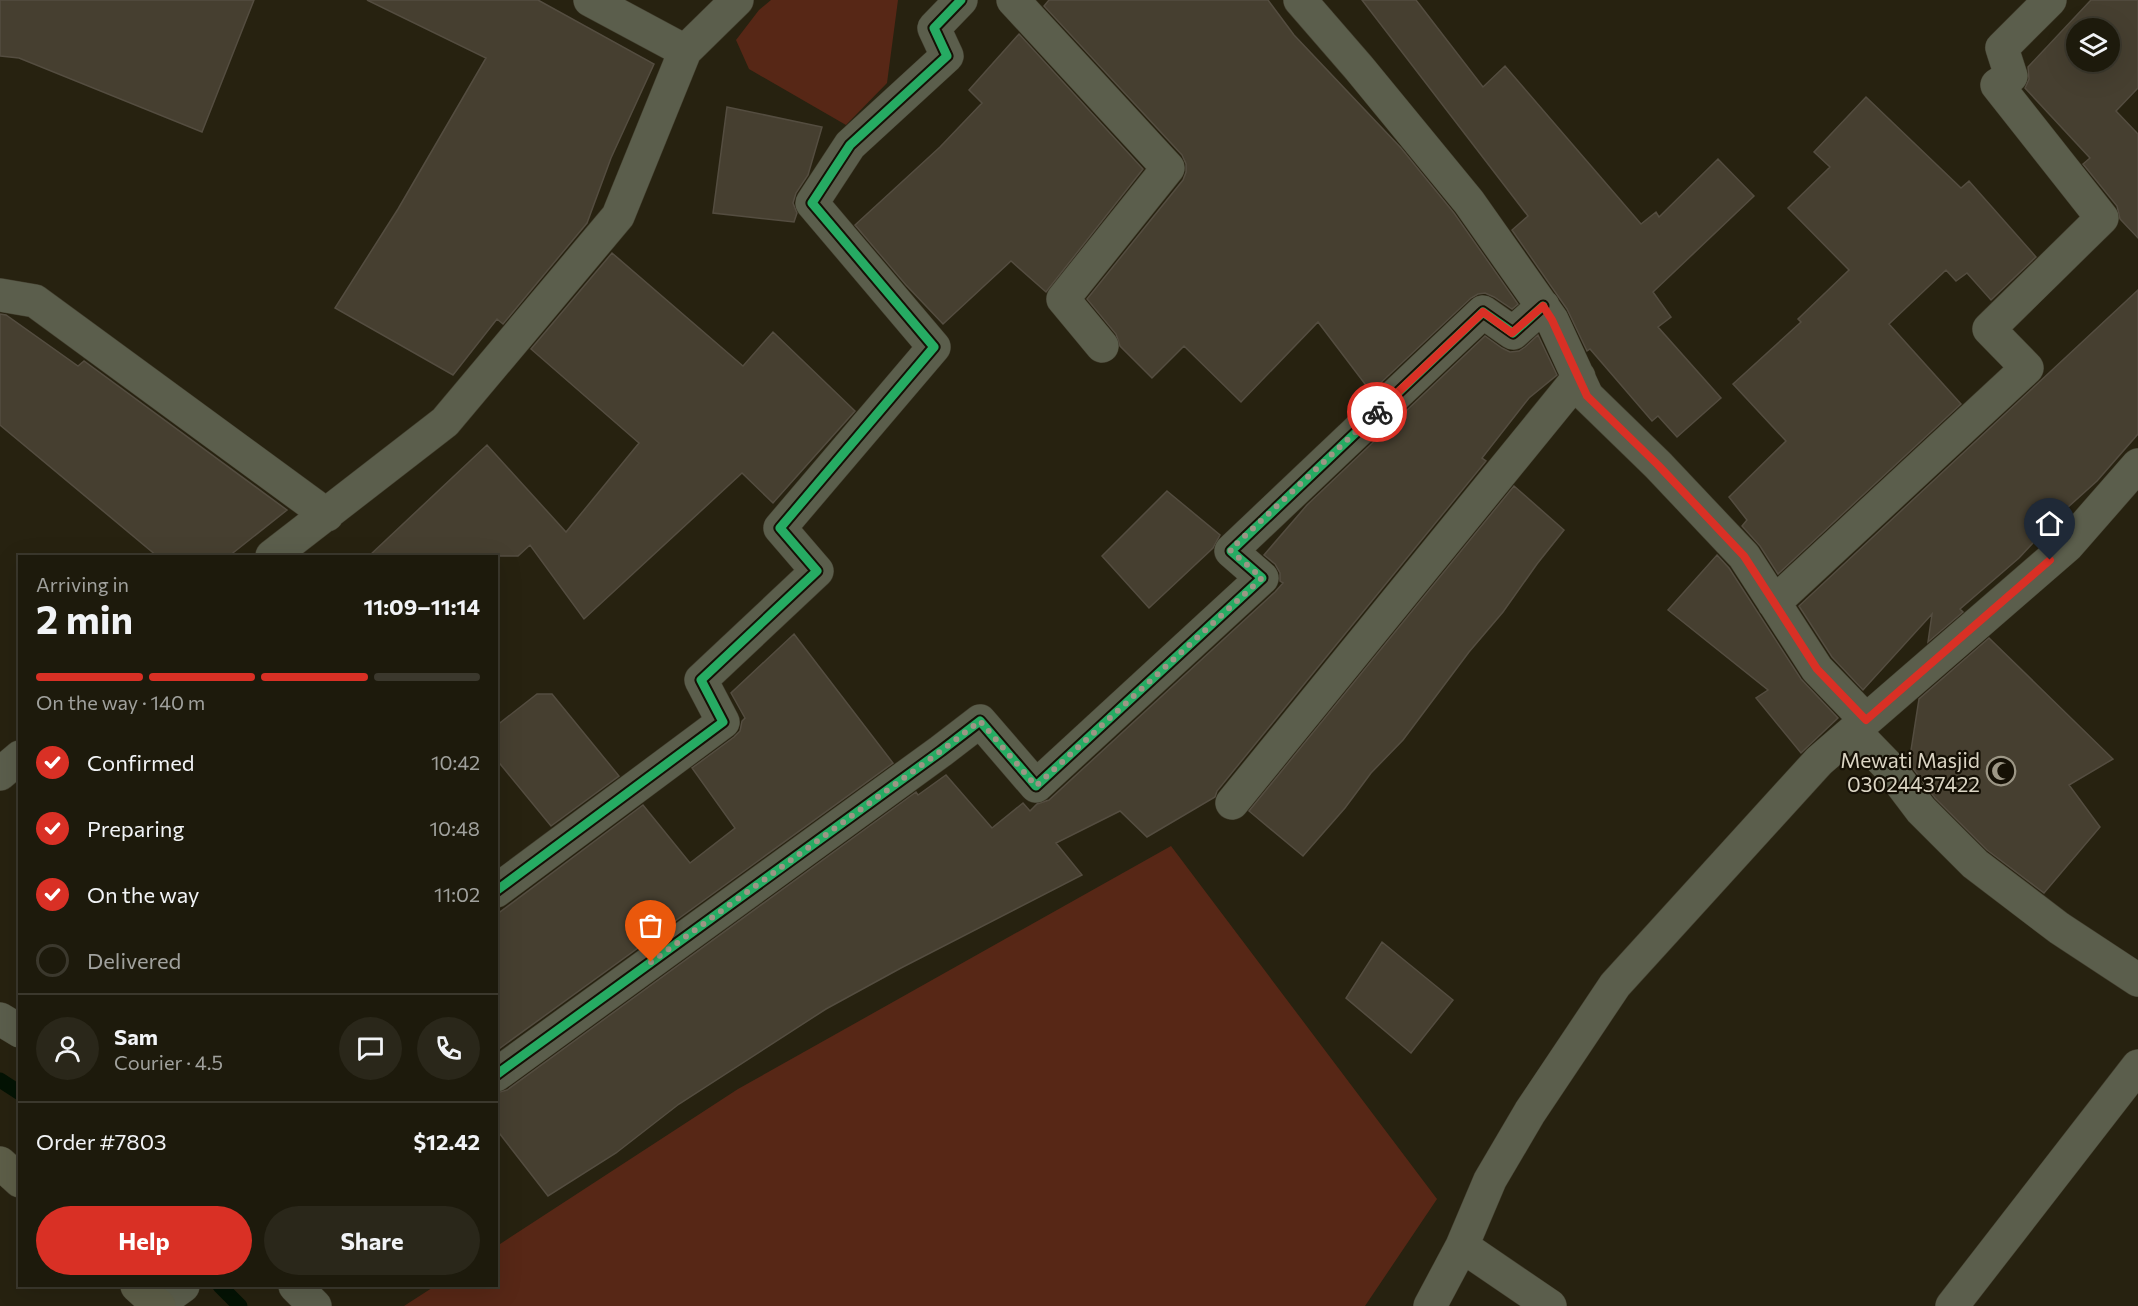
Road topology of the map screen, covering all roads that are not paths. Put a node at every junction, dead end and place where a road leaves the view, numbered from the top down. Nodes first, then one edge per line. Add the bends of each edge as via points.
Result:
1 (590, 0) edge
2 (737, 0) edge
3 (962, 0) edge
4 (1013, 0) edge
5 (2050, 0) edge
6 (1309, 3) edge
7 (685, 51) junction
8 (0, 295) edge
9 (1543, 306) junction
10 (1102, 346) dead end
11 (1579, 377) junction
12 (2138, 465) edge
13 (327, 515) junction
14 (273, 555) edge
15 (1774, 603) junction
16 (1860, 725) junction
17 (18, 760) edge
18 (0, 774) edge
19 (1232, 803) dead end
20 (498, 890) edge
21 (2138, 980) edge
22 (0, 1019) edge
23 (18, 1030) edge
24 (2138, 1066) edge
25 (498, 1074) edge
26 (0, 1163) edge
27 (18, 1179) edge
28 (1462, 1246) junction
29 (296, 1287) edge
30 (315, 1306) edge
31 (1430, 1306) edge
32 (1550, 1306) edge
33 (1952, 1306) edge

1 - 7 street
2 - 7 street
3 - 20 street via 934,28 947,56 850,145 812,203 934,347 780,528 817,571 701,680 723,722
4 - 10 street via 1168,168 1064,299
5 - 15 street via 2002,48 2011,76 1997,85 2102,218 1989,329 2027,368
6 - 9 street via 1469,202
7 - 13 street via 618,216 445,422
8 - 13 street via 35,301
9 - 11 street
9 - 25 street via 1512,333 1483,312 1230,550 1262,578 1036,786 980,721
11 - 15 street via 1587,396 1744,556
11 - 19 street
12 - 16 street via 2067,546
13 - 14 street
15 - 16 street
16 - 21 street via 1921,810 1975,864 2059,928
16 - 28 street via 1819,761 1615,985 1496,1170
17 - 18 street
22 - 23 street
24 - 33 street
26 - 27 street
28 - 31 street
28 - 32 street
29 - 30 street

